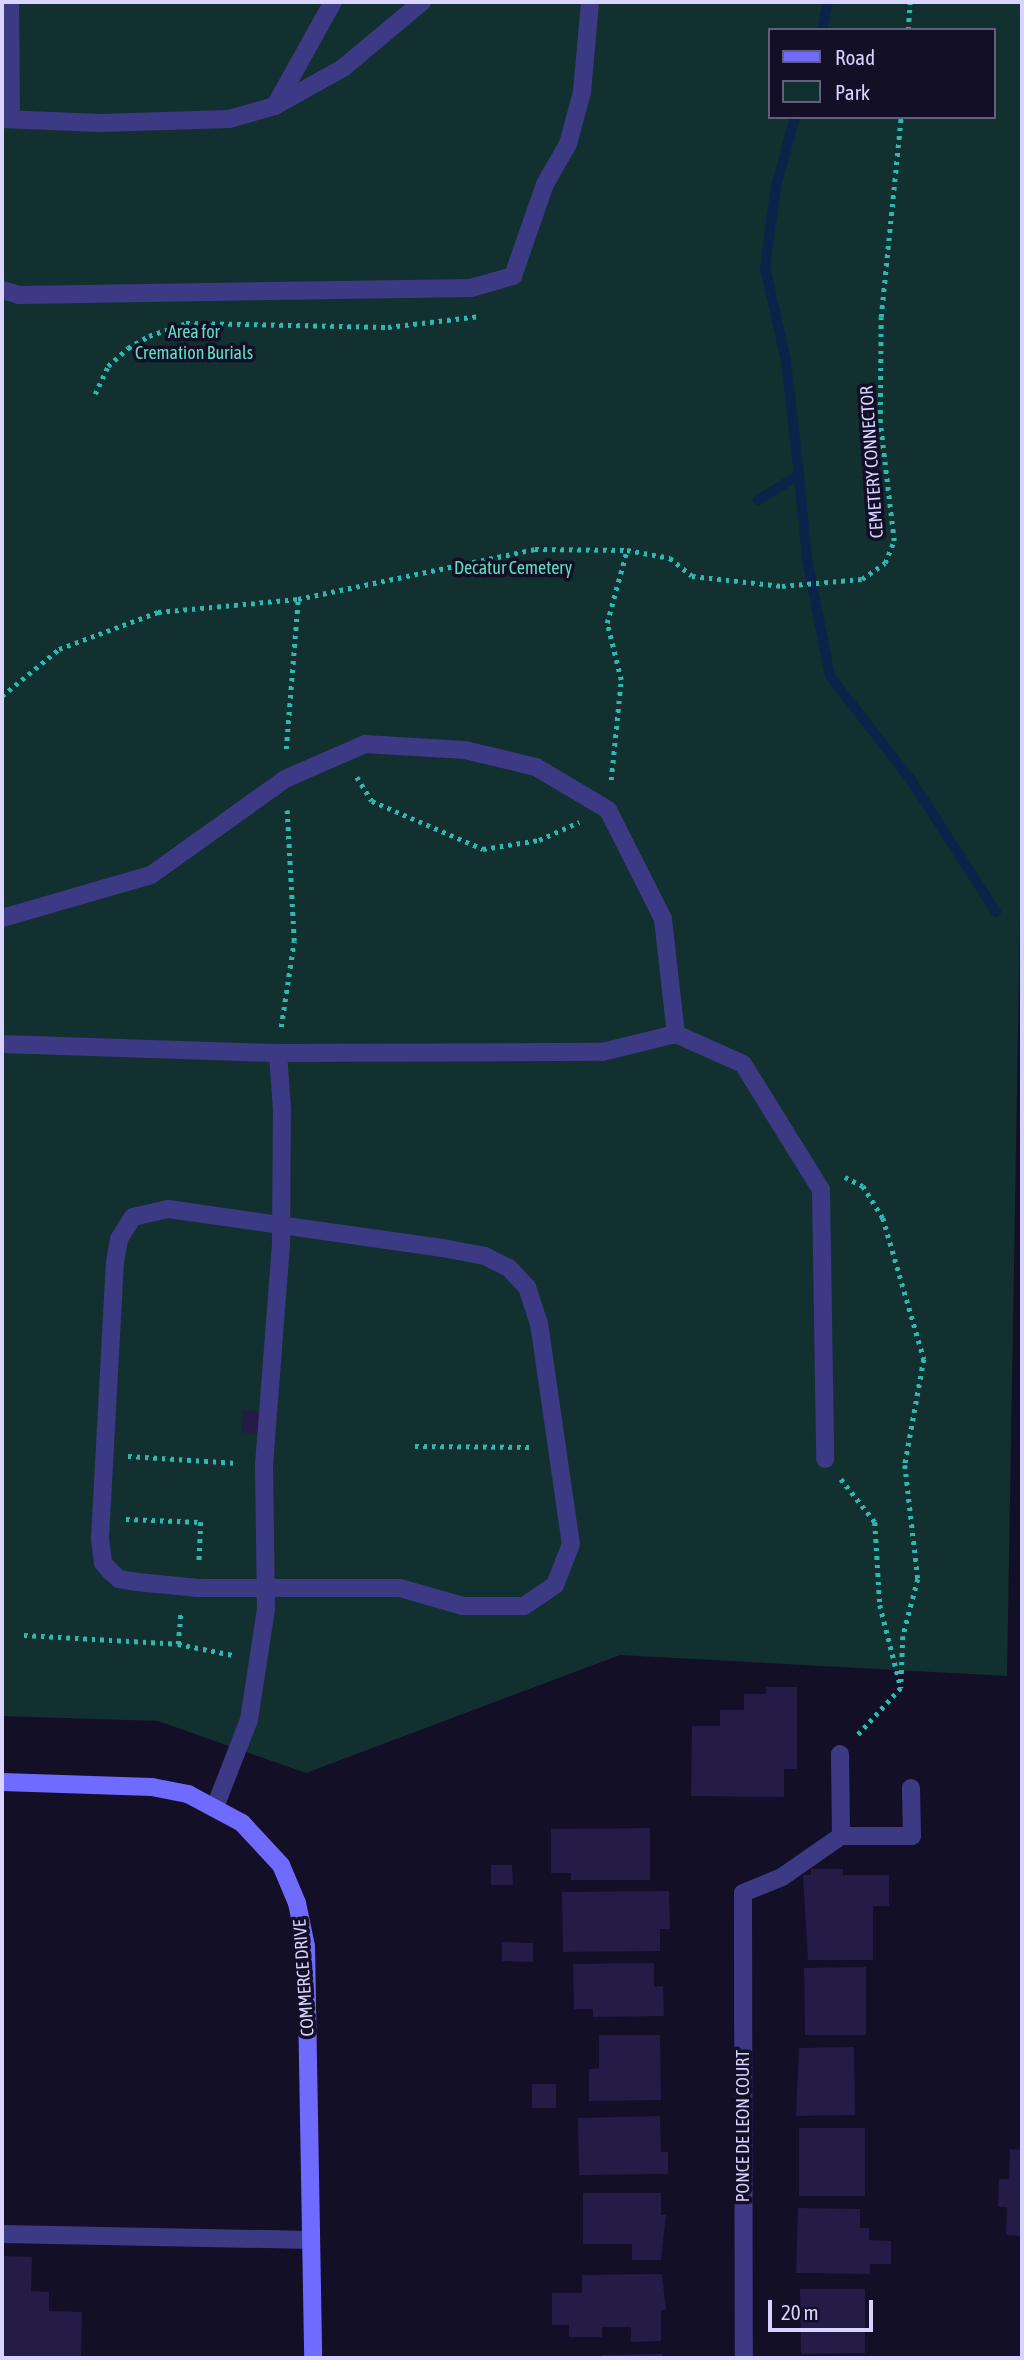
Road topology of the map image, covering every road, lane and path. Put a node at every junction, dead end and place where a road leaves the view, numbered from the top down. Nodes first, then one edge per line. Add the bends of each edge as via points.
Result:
1 (10, 2) edge
2 (333, 2) edge
3 (422, 2) edge
4 (590, 2) edge
5 (910, 2) edge
6 (908, 28) edge
7 (275, 106) junction
8 (6, 118) edge
9 (901, 119) edge
10 (2, 290) edge
11 (484, 315) dead end
12 (95, 394) dead end
13 (627, 550) junction
14 (298, 599) junction
15 (2, 696) edge
16 (343, 754) junction
17 (285, 779) junction
18 (608, 810) junction
19 (2, 918) edge
20 (676, 1034) junction
21 (2, 1044) edge
22 (278, 1053) junction
23 (833, 1171) dead end
24 (280, 1225) junction
25 (415, 1446) dead end
26 (557, 1448) junction
27 (104, 1455) junction
28 (825, 1460) joint
29 (264, 1465) junction
30 (101, 1518) junction
31 (198, 1588) junction
32 (267, 1589) junction
33 (24, 1635) dead end
34 (258, 1660) junction
35 (901, 1688) junction
36 (840, 1754) joint
37 (2, 1782) edge
38 (911, 1788) dead end
39 (215, 1807) junction
40 (841, 1836) junction
41 (2, 2234) edge
42 (311, 2240) junction
43 (313, 2358) edge
44 (744, 2358) edge

1 - 8 street
2 - 7 street
3 - 7 street via 343,68
4 - 10 street via 590,47 568,144 545,184 513,276 471,288 19,295
5 - 6 path
7 - 8 street via 229,119 171,123
9 - 13 path, CEMETERY CONNECTOR via 881,317 880,422 894,541 885,563 862,579 788,585 692,576 670,558
11 - 12 path via 388,327 186,323 128,348 108,366
13 - 14 path, CEMETERY CONNECTOR via 535,549
13 - 18 path via 607,623 621,680
14 - 15 path, CEMETERY CONNECTOR via 158,612 60,649
14 - 17 path
16 - 17 street
16 - 18 street via 365,744 466,750 536,767
16 - 18 path via 372,802 483,849 539,840
17 - 19 street via 151,875
17 - 22 path via 294,941
18 - 20 street via 663,919
20 - 22 street via 602,1052
20 - 28 street via 743,1064 821,1190
21 - 22 street
22 - 24 street
23 - 35 path via 863,1186 883,1218 924,1359 905,1465 918,1579 903,1636
24 - 26 street via 454,1250 485,1256 509,1268 527,1287 539,1323
24 - 27 street via 168,1209 133,1217 125,1227 115,1262
24 - 29 street
25 - 26 path
26 - 32 street via 571,1544 555,1585 524,1606 463,1606 400,1588
27 - 29 path
27 - 30 street
28 - 35 path via 875,1522 880,1605
29 - 32 street
30 - 31 street via 103,1563 119,1579
30 - 31 path via 201,1522
31 - 32 street
32 - 34 street
33 - 34 path via 178,1644
34 - 39 street via 249,1720
35 - 36 path
36 - 40 street
37 - 39 main road, COMMERCE DRIVE via 152,1787 188,1794
38 - 40 street via 912,1836
39 - 42 main road, COMMERCE DRIVE via 255,1835 281,1865 302,1924 308,2004
40 - 44 street, PONCE DE LEON COURT via 782,1877 743,1893
41 - 42 street
42 - 43 main road, COMMERCE DRIVE

